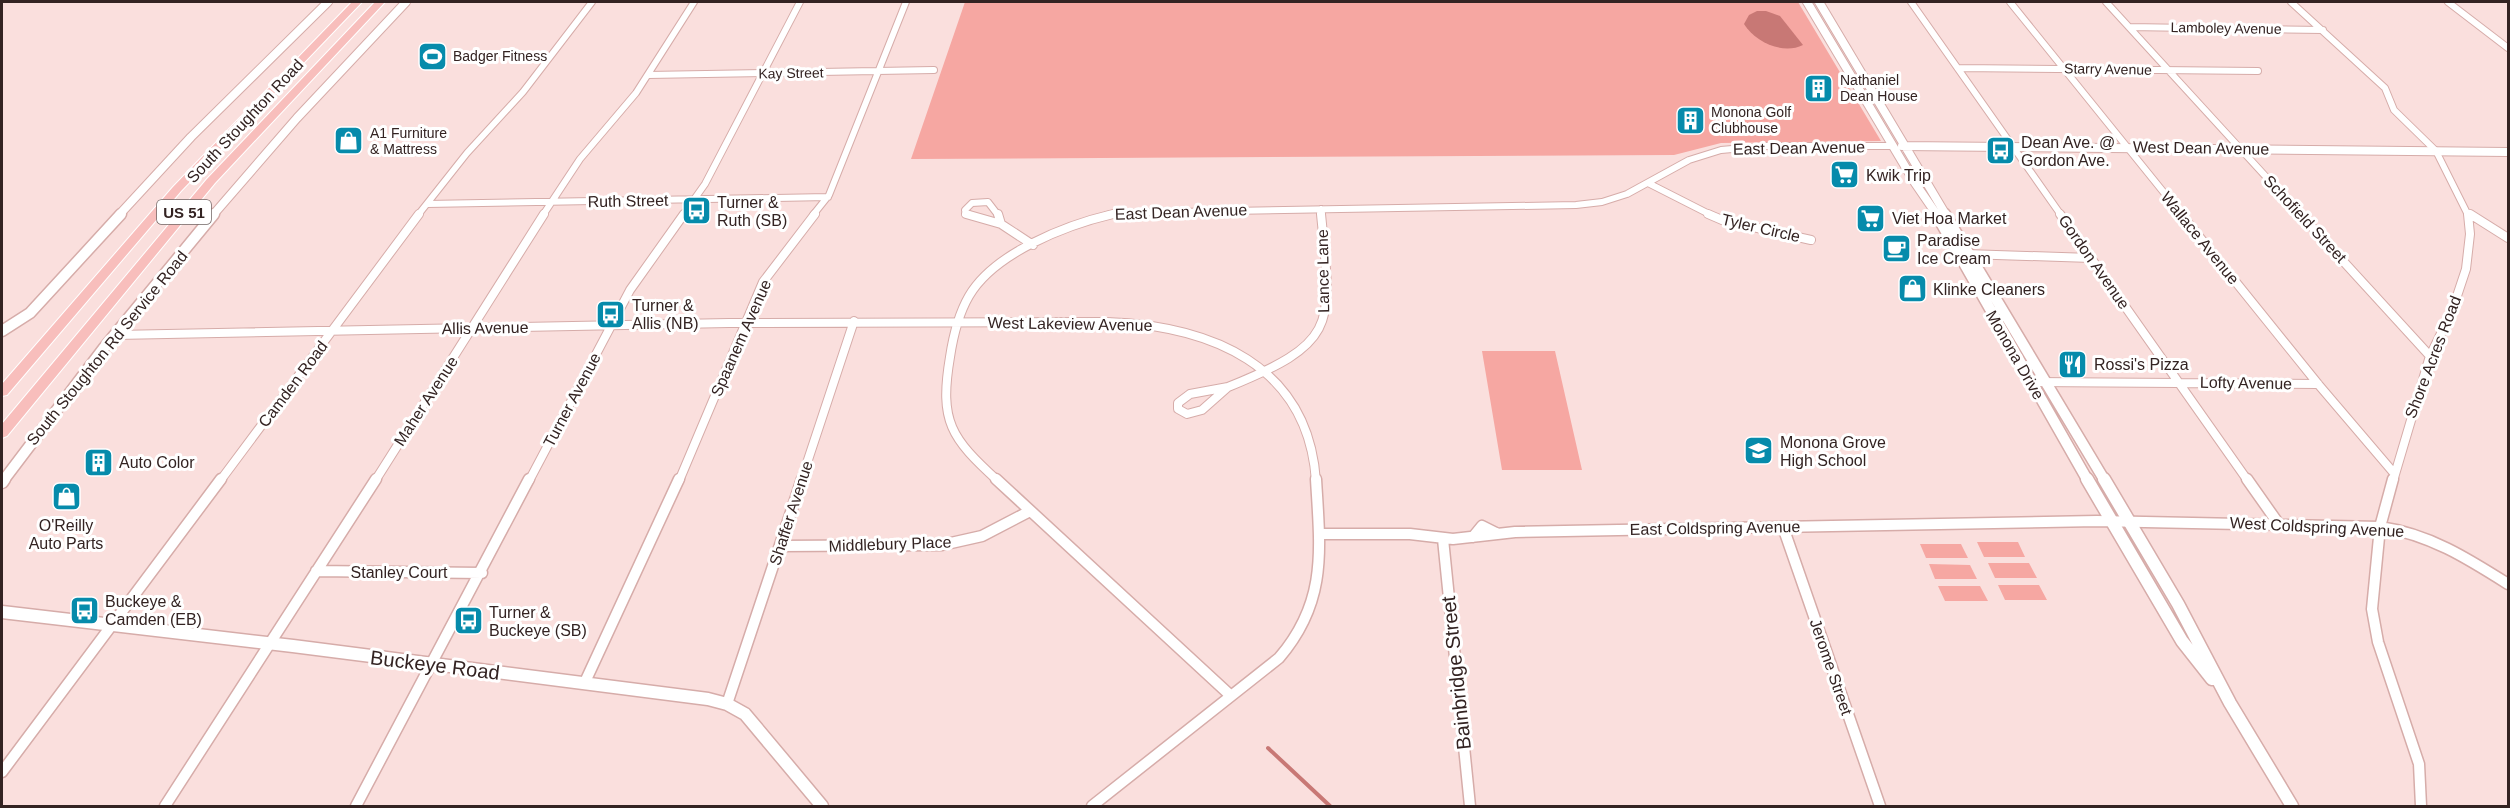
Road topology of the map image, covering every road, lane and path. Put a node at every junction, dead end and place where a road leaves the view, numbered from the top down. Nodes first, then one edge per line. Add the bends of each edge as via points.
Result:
1 (328, 2) edge
2 (357, 2) edge
3 (380, 2) edge
4 (406, 2) edge
5 (592, 2) edge
6 (694, 2) edge
7 (800, 2) edge
8 (906, 2) edge
9 (1807, 2) edge
10 (1819, 2) edge
11 (1911, 2) edge
12 (2010, 2) edge
13 (2106, 2) edge
14 (2291, 2) edge
15 (2448, 2) edge
16 (2129, 27) junction
17 (2323, 30) junction
18 (2508, 48) edge
19 (1958, 68) junction
20 (2063, 69) junction
21 (934, 70) dead end
22 (2168, 70) junction
23 (2258, 71) dead end
24 (879, 72) junction
25 (762, 73) junction
26 (648, 75) junction
27 (1893, 146) junction
28 (1907, 146) junction
29 (2012, 147) junction
30 (2128, 147) junction
31 (2240, 149) junction
32 (2436, 151) junction
33 (2508, 152) edge
34 (1648, 183) junction
35 (828, 197) junction
36 (695, 200) junction
37 (551, 203) junction
38 (427, 204) junction
39 (1321, 208) junction
40 (2469, 213) junction
41 (1001, 224) junction
42 (2508, 238) edge
43 (1811, 240) dead end
44 (1033, 245) junction
45 (1964, 254) junction
46 (2091, 258) junction
47 (854, 321) junction
48 (958, 322) junction
49 (746, 323) junction
50 (613, 325) junction
51 (472, 328) junction
52 (2, 331) edge
53 (333, 331) junction
54 (116, 335) junction
55 (2430, 356) junction
56 (28, 361) junction
57 (1263, 372) junction
58 (2031, 382) junction
59 (2045, 382) junction
60 (2179, 383) junction
61 (2318, 384) junction
62 (1228, 387) junction
63 (2, 393) edge
64 (2, 402) edge
65 (2, 433) edge
66 (2393, 472) junction
67 (2, 482) edge
68 (1030, 511) junction
69 (2111, 521) junction
70 (2128, 521) junction
71 (2278, 523) junction
72 (2380, 526) junction
73 (1783, 527) junction
74 (1319, 534) junction
75 (1443, 539) junction
76 (780, 546) junction
77 (316, 572) junction
78 (482, 573) junction
79 (2508, 584) edge
80 (2, 612) edge
81 (111, 627) junction
82 (271, 644) junction
83 (432, 664) junction
84 (585, 682) junction
85 (1230, 694) junction
86 (2230, 703) junction
87 (727, 704) junction
88 (2, 772) edge
89 (165, 807) edge
90 (356, 807) edge
91 (822, 807) edge
92 (1092, 807) edge
93 (1470, 807) edge
94 (1880, 807) edge
95 (2292, 807) edge
96 (2421, 807) edge

1 - 52 street, South Stoughton Road via 191,137 30,312
2 - 56 main road, South Stoughton Road / US 51 via 198,165
3 - 65 main road, South Stoughton Road / US 51 via 211,181
4 - 54 street, South Stoughton Rd Service Road via 276,142
5 - 38 street, Camden Road via 524,92 467,153
6 - 26 street, Maher Avenue
7 - 25 street, Turner Avenue
8 - 24 street, Spaanem Avenue
9 - 27 street, Monona Drive
10 - 28 street, Monona Drive
11 - 19 street, Gordon Avenue
12 - 20 street, Wallace Avenue
13 - 16 street, Schofield Street
14 - 17 street, Shore Acres Road
15 - 18 street
16 - 17 street, Lamboley Avenue
16 - 22 street, Schofield Street
17 - 32 street, Shore Acres Road via 2377,79 2394,110
19 - 20 street, Starry Avenue
19 - 29 street, Gordon Avenue
20 - 22 street, Starry Avenue
20 - 30 street, Wallace Avenue
21 - 24 street, Kay Street
22 - 23 street, Starry Avenue
22 - 31 street, Schofield Street
24 - 25 street, Kay Street
24 - 35 street, Spaanem Avenue
25 - 26 street, Kay Street
25 - 36 street, Turner Avenue
26 - 37 street, Maher Avenue via 580,159
27 - 28 street, West Dean Avenue
27 - 34 street, East Dean Avenue via 1730,149 1689,160
27 - 45 street, Monona Drive
28 - 29 street, West Dean Avenue
28 - 45 street, Monona Drive
29 - 30 street, West Dean Avenue
29 - 46 street, Gordon Avenue
30 - 31 street, West Dean Avenue
30 - 61 street, Wallace Avenue
31 - 32 street, West Dean Avenue
31 - 55 street, Schofield Street
32 - 33 street, West Dean Avenue
32 - 40 street, Shore Acres Road
34 - 39 street, East Dean Avenue via 1611,200 1576,205
34 - 43 street, Tyler Circle via 1722,220
35 - 36 street, Ruth Street
35 - 49 street, Spaanem Avenue via 763,282
36 - 37 street, Ruth Street
36 - 50 street, Turner Avenue via 645,266
37 - 38 street, Ruth Street
37 - 51 street, Maher Avenue
38 - 53 street, Camden Road
39 - 44 street, East Dean Avenue via 1117,213 1073,224
39 - 57 street, Lance Lane via 1327,284 1323,325 1304,348
40 - 42 street
40 - 55 street, Shore Acres Road via 2466,269 2452,311
41 - 41 street via 997,211 988,202 972,203 965,210 971,216
41 - 44 street
44 - 48 street, East Dean Avenue via 983,277 974,287
45 - 46 street
45 - 58 street, Monona Drive
45 - 59 street, Monona Drive
46 - 60 street, Gordon Avenue
47 - 48 street, West Lakeview Avenue
47 - 49 street, Allis Avenue
47 - 76 street, Shaffer Avenue
48 - 57 street, West Lakeview Avenue via 1107,322 1171,328 1227,349
48 - 68 street, East Dean Avenue via 945,388 948,418 963,444
49 - 50 street, Allis Avenue
49 - 84 street, Spaanem Avenue via 662,520
50 - 51 street, Allis Avenue
50 - 78 street, Turner Avenue
51 - 53 street, Allis Avenue
51 - 77 street, Maher Avenue
53 - 54 street, Allis Avenue
53 - 81 street, Camden Road
54 - 67 street, South Stoughton Rd Service Road
55 - 66 street, Shore Acres Road
56 - 63 main road, South Stoughton Road / US 51
56 - 64 main road via 19,381
57 - 62 street, Lance Lane
57 - 74 street, West Lakeview Avenue via 1288,397 1307,429 1316,467
58 - 59 street, Lofty Avenue
58 - 69 street, Monona Drive
59 - 60 street, Lofty Avenue
59 - 70 street, Monona Drive
60 - 61 street, Lofty Avenue
60 - 71 street, Gordon Avenue
61 - 66 street, Wallace Avenue
62 - 62 street, Lance Lane via 1184,397 1178,403 1179,411 1198,412
66 - 72 street, Shore Acres Road
68 - 76 street, Middlebury Place via 982,536 942,545
68 - 85 street, East Dean Avenue
69 - 70 street, West Coldspring Avenue
69 - 73 street, East Coldspring Avenue
69 - 86 street, Monona Drive via 2182,641
70 - 71 street, West Coldspring Avenue
70 - 86 street, Monona Drive via 2178,604
71 - 72 street, West Coldspring Avenue
72 - 79 street, West Coldspring Avenue via 2429,537
72 - 96 street, Shore Acres Road via 2373,619 2419,764
73 - 75 street, East Coldspring Avenue via 1499,534 1482,526 1473,537
73 - 94 street, Jerome Street
74 - 75 street via 1410,534
74 - 85 street, West Lakeview Avenue via 1318,570 1308,618 1279,658
75 - 93 street, Bainbridge Street
76 - 87 street, Shaffer Avenue
77 - 78 street, Stanley Court
77 - 82 street, Maher Avenue
78 - 83 street, Turner Avenue
80 - 81 street, Buckeye Road
81 - 82 street, Buckeye Road
81 - 88 street, Camden Road
82 - 83 street, Buckeye Road
82 - 89 street, Maher Avenue
83 - 84 street, Buckeye Road
83 - 90 street, Turner Avenue
84 - 87 street, Buckeye Road
85 - 92 street, West Lakeview Avenue
86 - 95 street, Monona Drive
87 - 91 street, Buckeye Road via 745,714

